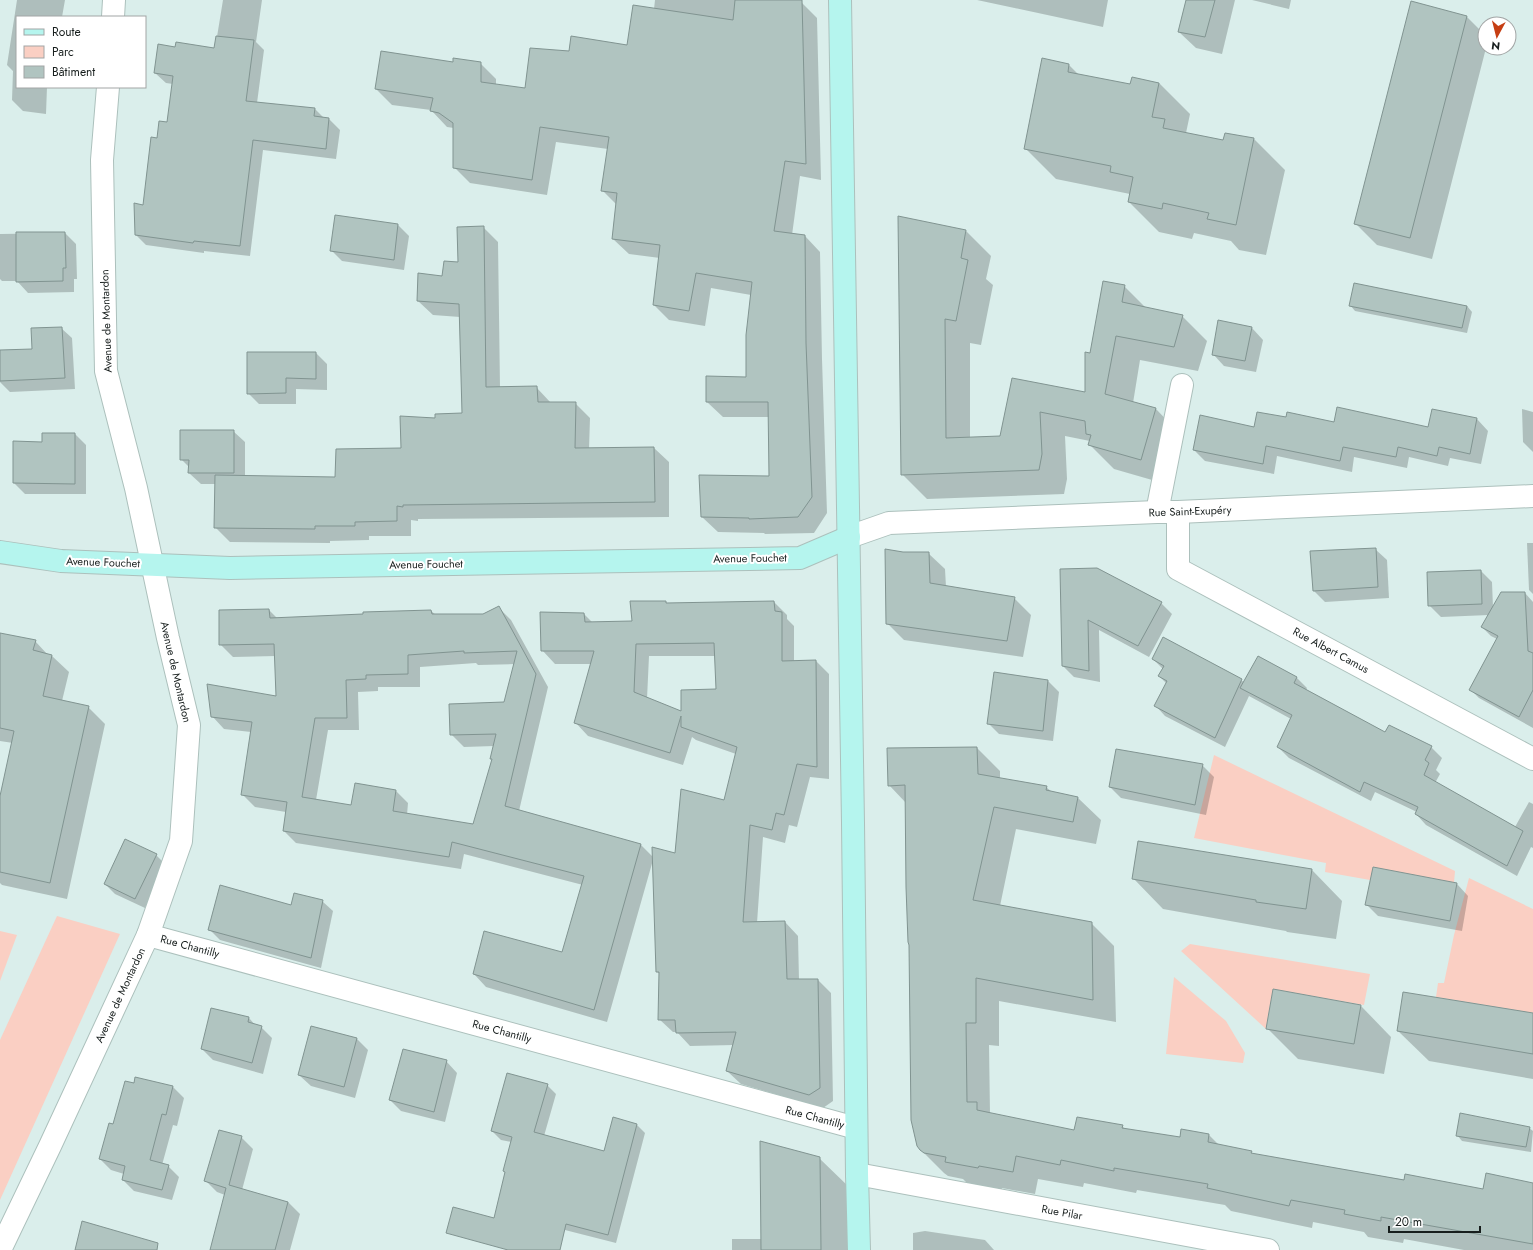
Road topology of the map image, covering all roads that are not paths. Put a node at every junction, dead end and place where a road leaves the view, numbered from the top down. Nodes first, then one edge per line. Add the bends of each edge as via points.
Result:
1 (114, 0) edge
2 (840, 0) edge
3 (113, 16) edge
4 (108, 88) edge
5 (1182, 385) dead end
6 (1533, 496) edge
7 (1168, 512) junction
8 (849, 537) junction
9 (0, 552) edge
10 (152, 564) junction
11 (1533, 759) edge
12 (148, 935) junction
13 (856, 1128) junction
14 (857, 1174) junction
15 (0, 1250) edge
16 (859, 1250) edge
17 (1268, 1250) edge

1 - 3 street
2 - 8 main road
4 - 10 street, Avenue de Montardon via 102,160 106,371 136,488
5 - 7 street
6 - 7 street, Rue Saint-Exupéry
7 - 8 street, Rue Saint-Exupéry via 889,523
7 - 11 street, Rue Albert Camus via 1178,568
8 - 10 main road, Avenue Fouchet via 800,558 230,568
8 - 13 main road
9 - 10 main road, Avenue Fouchet via 61,561
10 - 12 street, Avenue de Montardon via 189,725 181,840
12 - 13 street, Rue Chantilly
12 - 15 street, Avenue de Montardon
13 - 14 main road
14 - 16 main road
14 - 17 street, Rue Pilar

